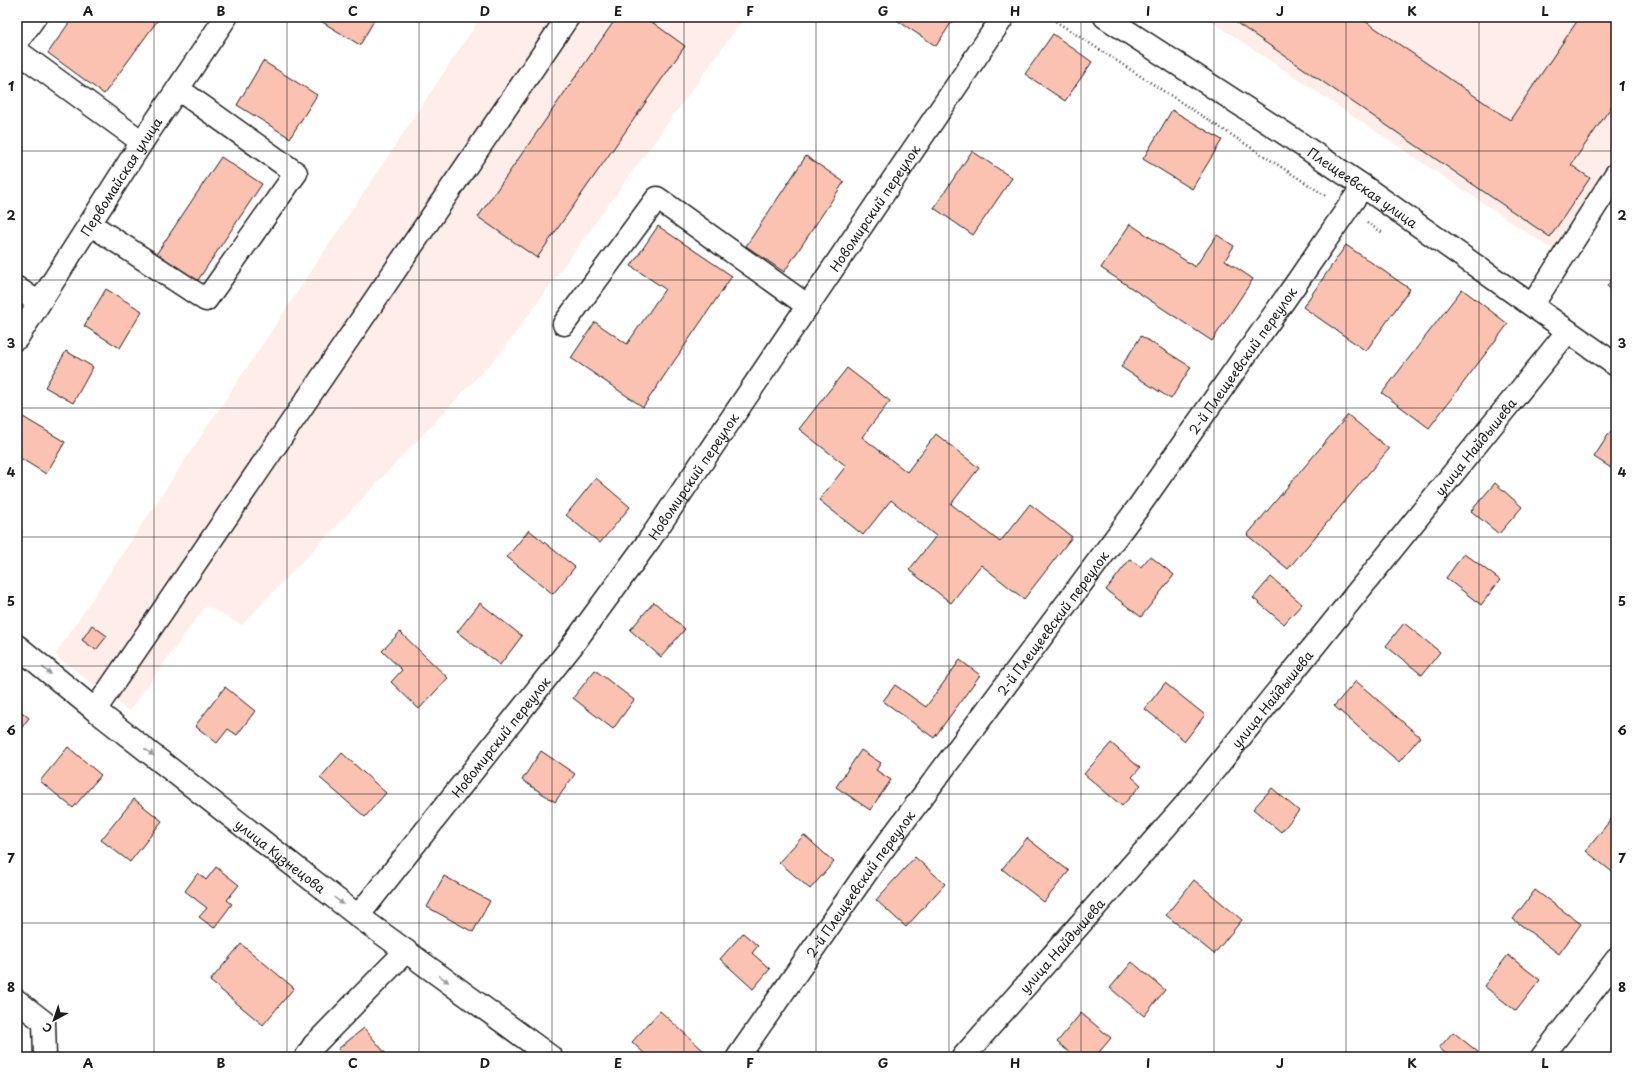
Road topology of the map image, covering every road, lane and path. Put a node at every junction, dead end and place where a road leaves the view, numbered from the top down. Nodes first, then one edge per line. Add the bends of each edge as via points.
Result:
1 (35, 17) edge
2 (226, 17) edge
3 (568, 17) edge
4 (1003, 17) edge
5 (1049, 17) edge
6 (1105, 17) edge
7 (17, 42) edge
8 (17, 51) edge
9 (178, 89) junction
10 (142, 142) junction
11 (1616, 174) edge
12 (1363, 186) junction
13 (1347, 209) junction
14 (90, 224) junction
15 (1386, 235) dead end
16 (17, 288) edge
17 (39, 303) junction
18 (1533, 304) junction
19 (808, 306) junction
20 (564, 324) dead end
21 (1568, 331) junction
22 (17, 338) edge
23 (1616, 365) edge
24 (17, 646) edge
25 (95, 710) junction
26 (358, 916) junction
27 (406, 951) junction
28 (1616, 960) edge
29 (17, 1001) edge
30 (45, 1057) edge
31 (306, 1057) edge
32 (551, 1057) edge
33 (738, 1057) edge
34 (963, 1057) edge
35 (1542, 1057) edge

1 - 7 street
2 - 9 street, Первомайская улица
3 - 25 street
4 - 19 street, Новомирский переулок
5 - 13 path
6 - 12 street, Плещеевская улица
8 - 10 street
9 - 10 street, Первомайская улица
9 - 14 street via 296,173 206,300
10 - 14 street, Первомайская улица
11 - 18 street
12 - 13 street, 2-й Плещеевский переулок
12 - 18 street, Плещеевская улица
13 - 15 path
13 - 33 street, 2-й Плещеевский переулок via 1140,505 875,860
14 - 17 street, Первомайская улица
16 - 17 street
17 - 22 street, Первомайская улица
18 - 21 street, Плещеевская улица
19 - 20 street via 657,198
19 - 26 street, Новомирский переулок via 650,539 575,641
21 - 23 street, Плещеевская улица
21 - 34 street, улица Найдышева via 1193,796
24 -> 25 street, улица Кузнецова
25 -> 26 street, улица Кузнецова
26 - 27 street, улица Кузнецова
27 - 31 street via 314,1045
27 -> 32 street, улица Кузнецова
28 - 35 street
29 - 30 street via 44,1022

